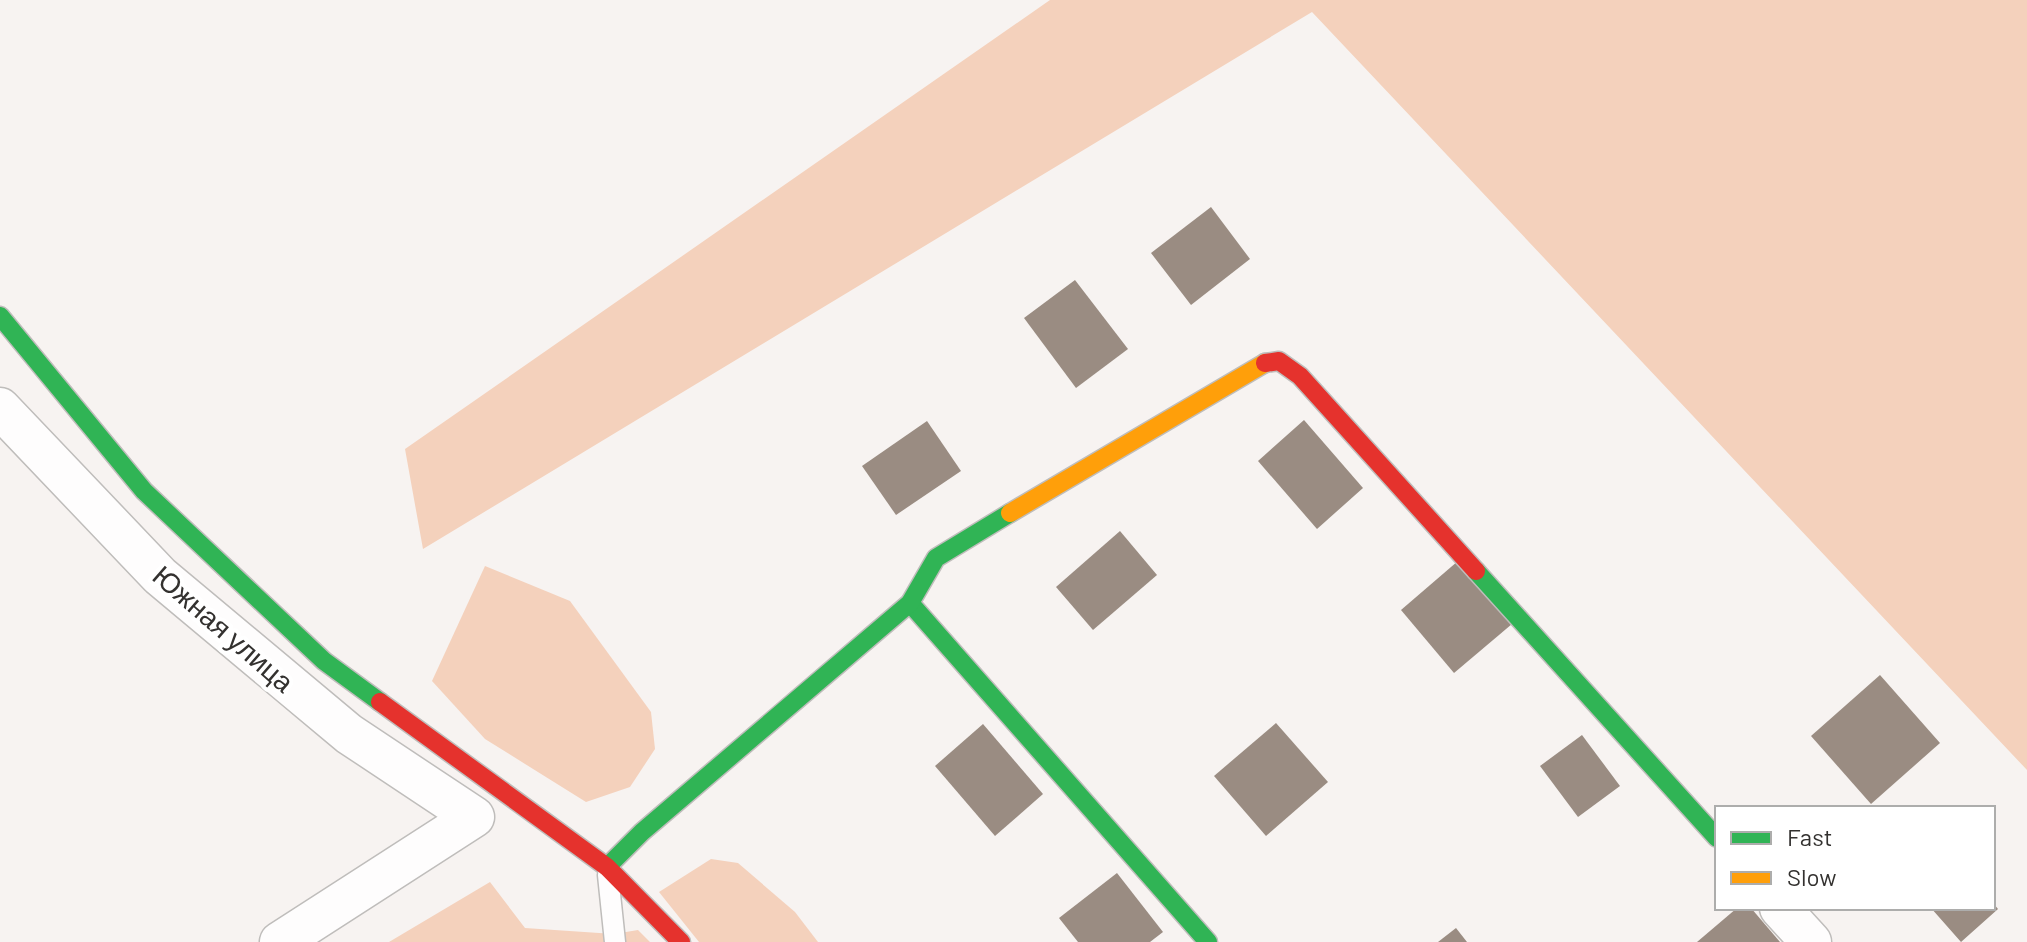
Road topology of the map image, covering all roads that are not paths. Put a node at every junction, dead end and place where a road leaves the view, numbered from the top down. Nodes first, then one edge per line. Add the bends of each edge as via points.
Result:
1 (0, 316) edge
2 (0, 408) edge
3 (910, 603) junction
4 (1715, 836) edge
5 (607, 867) junction
6 (1782, 910) edge
7 (280, 942) edge
8 (615, 942) edge
9 (681, 942) edge
10 (1208, 942) edge
11 (1811, 942) edge

1 - 5 street via 144,491 324,661
2 - 7 street, Южная улица via 160,576 349,734 474,817
3 - 4 street via 936,558 1261,363 1279,361 1300,376
3 - 5 street
3 - 10 street
5 - 8 lane
5 - 9 street
6 - 11 street

